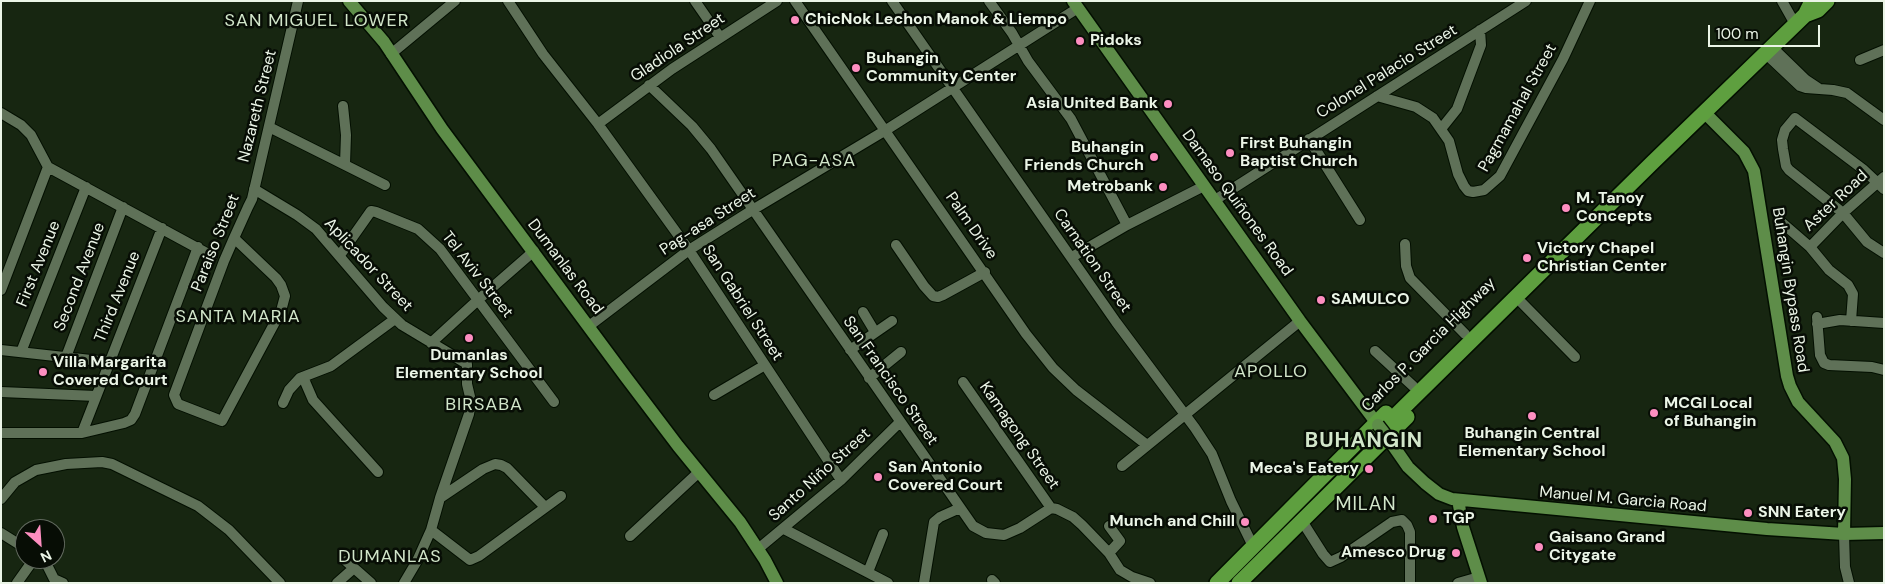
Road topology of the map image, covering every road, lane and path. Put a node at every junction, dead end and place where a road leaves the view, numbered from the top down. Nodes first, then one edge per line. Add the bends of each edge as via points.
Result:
1 (298, 1) edge
2 (349, 1) edge
3 (455, 1) edge
4 (508, 1) edge
5 (695, 1) edge
6 (777, 1) edge
7 (795, 1) edge
8 (892, 1) edge
9 (989, 1) edge
10 (1526, 1) edge
11 (1590, 1) edge
12 (1782, 1) edge
13 (1790, 1) edge
14 (1827, 1) edge
15 (1076, 5) edge
16 (1803, 15) edge
17 (1480, 30) junction
18 (720, 37) junction
19 (1019, 45) junction
20 (1769, 50) junction
21 (1884, 51) edge
22 (391, 54) junction
23 (1860, 60) dead end
24 (649, 85) junction
25 (953, 87) junction
26 (1377, 96) junction
27 (343, 106) dead end
28 (1704, 112) junction
29 (1, 113) edge
30 (1884, 120) edge
31 (598, 124) junction
32 (269, 127) junction
33 (1441, 129) junction
34 (886, 130) junction
35 (1309, 139) junction
36 (345, 164) junction
37 (48, 167) junction
38 (1882, 183) edge
39 (385, 185) dead end
40 (1204, 186) junction
41 (86, 187) junction
42 (254, 189) junction
43 (1215, 200) junction
44 (123, 207) junction
45 (754, 209) junction
46 (1843, 213) junction
47 (1360, 220) dead end
48 (1780, 221) dead end
49 (1127, 225) junction
50 (1587, 226) junction
51 (162, 228) junction
52 (234, 238) junction
53 (1405, 244) dead end
54 (896, 245) dead end
55 (198, 247) junction
56 (1810, 247) junction
57 (689, 250) junction
58 (534, 251) junction
59 (1884, 253) edge
60 (340, 255) junction
61 (212, 256) dead end
62 (1072, 257) junction
63 (985, 272) junction
64 (1, 290) edge
65 (479, 299) junction
66 (1522, 303) junction
67 (863, 312) dead end
68 (395, 319) junction
69 (892, 321) dead end
70 (1300, 321) junction
71 (1851, 321) junction
72 (1884, 323) edge
73 (589, 326) junction
74 (875, 332) junction
75 (1465, 334) junction
76 (431, 343) junction
77 (1, 350) edge
78 (850, 350) junction
79 (1375, 351) dead end
80 (21, 352) junction
81 (901, 352) dead end
82 (66, 357) junction
83 (1575, 357) dead end
84 (109, 362) junction
85 (765, 365) junction
86 (1884, 370) edge
87 (303, 377) junction
88 (869, 378) junction
89 (963, 382) dead end
90 (1413, 386) junction
91 (1, 392) edge
92 (714, 395) dead end
93 (96, 396) junction
94 (554, 402) dead end
95 (282, 403) dead end
96 (1185, 414) junction
97 (900, 422) junction
98 (1381, 430) junction
99 (1, 432) edge
100 (82, 433) junction
101 (1147, 446) junction
102 (1122, 466) dead end
103 (378, 472) dead end
104 (699, 472) junction
105 (840, 480) junction
106 (561, 496) dead end
107 (440, 498) junction
108 (1, 499) edge
109 (1458, 500) junction
110 (545, 507) junction
111 (960, 508) junction
112 (1051, 508) junction
113 (1302, 520) junction
114 (1109, 526) dead end
115 (784, 529) junction
116 (431, 530) junction
117 (1, 533) edge
118 (1884, 533) edge
119 (883, 534) dead end
120 (1844, 534) junction
121 (630, 536) dead end
122 (15, 542) edge
123 (1253, 546) junction
124 (758, 549) junction
125 (1109, 553) junction
126 (346, 561) dead end
127 (354, 568) junction
128 (26, 569) edge
129 (49, 569) edge
130 (868, 572) junction
131 (1480, 580) edge
132 (56, 581) edge
133 (1138, 581) edge
134 (1243, 581) edge
135 (16, 583) edge
136 (280, 583) edge
137 (337, 583) edge
138 (371, 583) edge
139 (404, 583) edge
140 (777, 583) edge
141 (888, 583) edge
142 (924, 583) edge
143 (1150, 583) edge
144 (1217, 583) edge
145 (1227, 583) edge
146 (1410, 583) edge
147 (1458, 583) edge
148 (1849, 583) edge

1 - 32 street, Nazareth Street
2 - 22 main road, Dumanlas Road
3 - 22 street
4 - 31 street, San Gabriel Street
5 - 18 street
6 - 18 street, Gladiola Street
7 - 34 street, Palm Drive
8 - 25 street, Carnation Street
9 - 19 street
10 - 17 street, Colonel Palacio Street
11 - 33 street, Pagmamahal Street via 1547,90 1500,176 1490,186 1484,190 1468,191 1458,174 1449,141
12 - 16 street
13 - 16 street
14 - 16 highway, Carlos P. Garcia Highway via 1818,10
15 - 19 street, Pag-asa Street
15 - 40 main road, Damaso Quiñones Road
16 - 20 highway, Carlos P. Garcia Highway
17 - 26 street, Colonel Palacio Street
17 - 33 street via 1481,45 1457,109
18 - 24 street, Gladiola Street
19 - 25 street, Pag-asa Street
19 - 49 street via 1071,118
20 - 28 highway, Carlos P. Garcia Highway
20 - 30 street via 1795,75 1818,89 1847,93
21 - 23 street
22 - 58 main road, Dumanlas Road via 442,129
24 - 31 street, Gladiola Street
24 - 45 street, San Francisco Street via 702,136
25 - 34 street, Pag-asa Street
25 - 62 street, Carnation Street
26 - 33 street, Pagmamahal Street via 1426,112
26 - 35 street, Colonel Palacio Street
27 - 36 street
28 - 50 highway, Carlos P. Garcia Highway
28 - 120 main road, Buhangin Bypass Road via 1744,152 1754,172 1787,376 1798,402 1835,442 1842,458
29 - 37 street via 31,135
31 - 57 street, San Gabriel Street
32 - 36 street
32 - 42 street, Nazareth Street
34 - 45 street, Pag-asa Street
34 - 63 street, Palm Drive
35 - 43 street, Colonel Palacio Street
35 - 47 street
36 - 39 street
37 - 41 street
37 - 64 street
38 - 46 street, Aster Road
38 - 46 street via 1794,118 1783,135 1786,166 1794,176
40 - 43 main road, Damaso Quiñones Road
40 - 49 street
41 - 44 street
41 - 80 street, First Avenue
42 - 52 street, Paraiso Street
42 - 60 street, Aplicador Street via 309,224
43 - 70 main road, Damaso Quiñones Road
44 - 51 street
44 - 82 street, Second Avenue
45 - 57 street, Pag-asa Street
45 - 78 street, San Francisco Street
46 - 56 street, Aster Road
46 - 59 street via 1867,242
48 - 56 street
49 - 62 street
50 - 66 highway, Carlos P. Garcia Highway via 1574,252
50 - 75 highway, Carlos P. Garcia Highway via 1560,239
50 - 98 highway, Carlos P. Garcia Highway
51 - 55 street
51 - 84 street, Third Avenue
52 - 52 street, Paraiso Street via 276,278 285,296 282,311 222,421 178,404 174,395
53 - 75 street via 1410,278
54 - 63 street via 933,296 943,295
55 - 61 street
55 - 100 street via 135,414 124,423
56 - 71 street via 1853,294
57 - 73 street, Pag-asa Street
57 - 85 street, San Gabriel Street
58 - 65 street
58 - 73 main road, Dumanlas Road
60 - 65 street, Tel Aviv Street via 369,213 376,212 425,235
60 - 68 street, Aplicador Street
62 - 96 street, Carnation Street
63 - 101 street, Palm Drive via 1053,368
65 - 76 street
65 - 94 street, Tel Aviv Street
66 - 83 street
66 - 98 highway, Carlos P. Garcia Highway
67 - 74 street
68 - 76 street, Aplicador Street
68 - 87 street via 331,366
69 - 74 street
70 - 96 street
70 - 98 main road, Damaso Quiñones Road
71 - 72 street
71 - 86 street via 1817,321 1820,355 1824,363
73 - 104 main road, Dumanlas Road
74 - 78 street
75 - 90 highway, Carlos P. Garcia Highway
76 - 107 street, Aplicador Street via 467,364 466,378 471,400
77 - 80 street
78 - 88 street, San Francisco Street
79 - 90 street
80 - 82 street
81 - 88 street
82 - 84 street
84 - 93 street, Third Avenue
85 - 92 street
85 - 105 street, San Gabriel Street
87 - 95 street via 289,390
87 - 103 street via 313,400
88 - 97 street, San Francisco Street
89 - 112 street, Kamagong Street
90 - 98 highway, Carlos P. Garcia Highway
91 - 93 street
93 - 100 street, Third Avenue
96 - 101 street
96 - 123 street, Carnation Street via 1212,454
97 - 105 street, Santo Niño Street
97 - 111 street, San Francisco Street
98 - 109 main road, Manuel M. Garcia Road via 1408,467 1425,483 1439,494
98 - 113 highway, Carlos P. Garcia Highway
98 - 123 highway, Carlos P. Garcia Highway
98 - 145 highway, Carlos P. Garcia Highway
99 - 100 street
101 - 102 street
104 - 121 street
104 - 124 main road, Dumanlas Road
105 - 115 street, Santo Niño Street
106 - 110 street
107 - 110 street via 495,464 507,468
107 - 116 street, Aplicador Street
108 - 136 street via 15,482 36,470 91,462 112,464 198,506 236,537
109 - 120 main road, Manuel M. Garcia Road
109 - 131 main road
110 - 116 street via 470,560
111 - 112 street, San Francisco Street via 979,530 996,535 1013,532
111 - 142 street via 934,522
112 - 125 street via 1073,517
113 - 134 highway, Carlos P. Garcia Highway
113 - 146 street via 1330,562 1392,522 1402,520 1410,532
114 - 125 street via 1120,541
115 - 124 street, Santo Niño Street
115 - 130 street
116 - 139 street, Aplicador Street
117 - 122 street
118 - 120 main road, Manuel M. Garcia Road
119 - 130 street
120 - 148 street
123 - 144 highway, Carlos P. Garcia Highway
124 - 140 main road, Dumanlas Road
125 - 133 street via 1120,570
126 - 127 street
127 - 137 street
127 - 138 street
128 - 135 street
129 - 132 street
130 - 141 street
131 - 147 street
133 - 143 street

